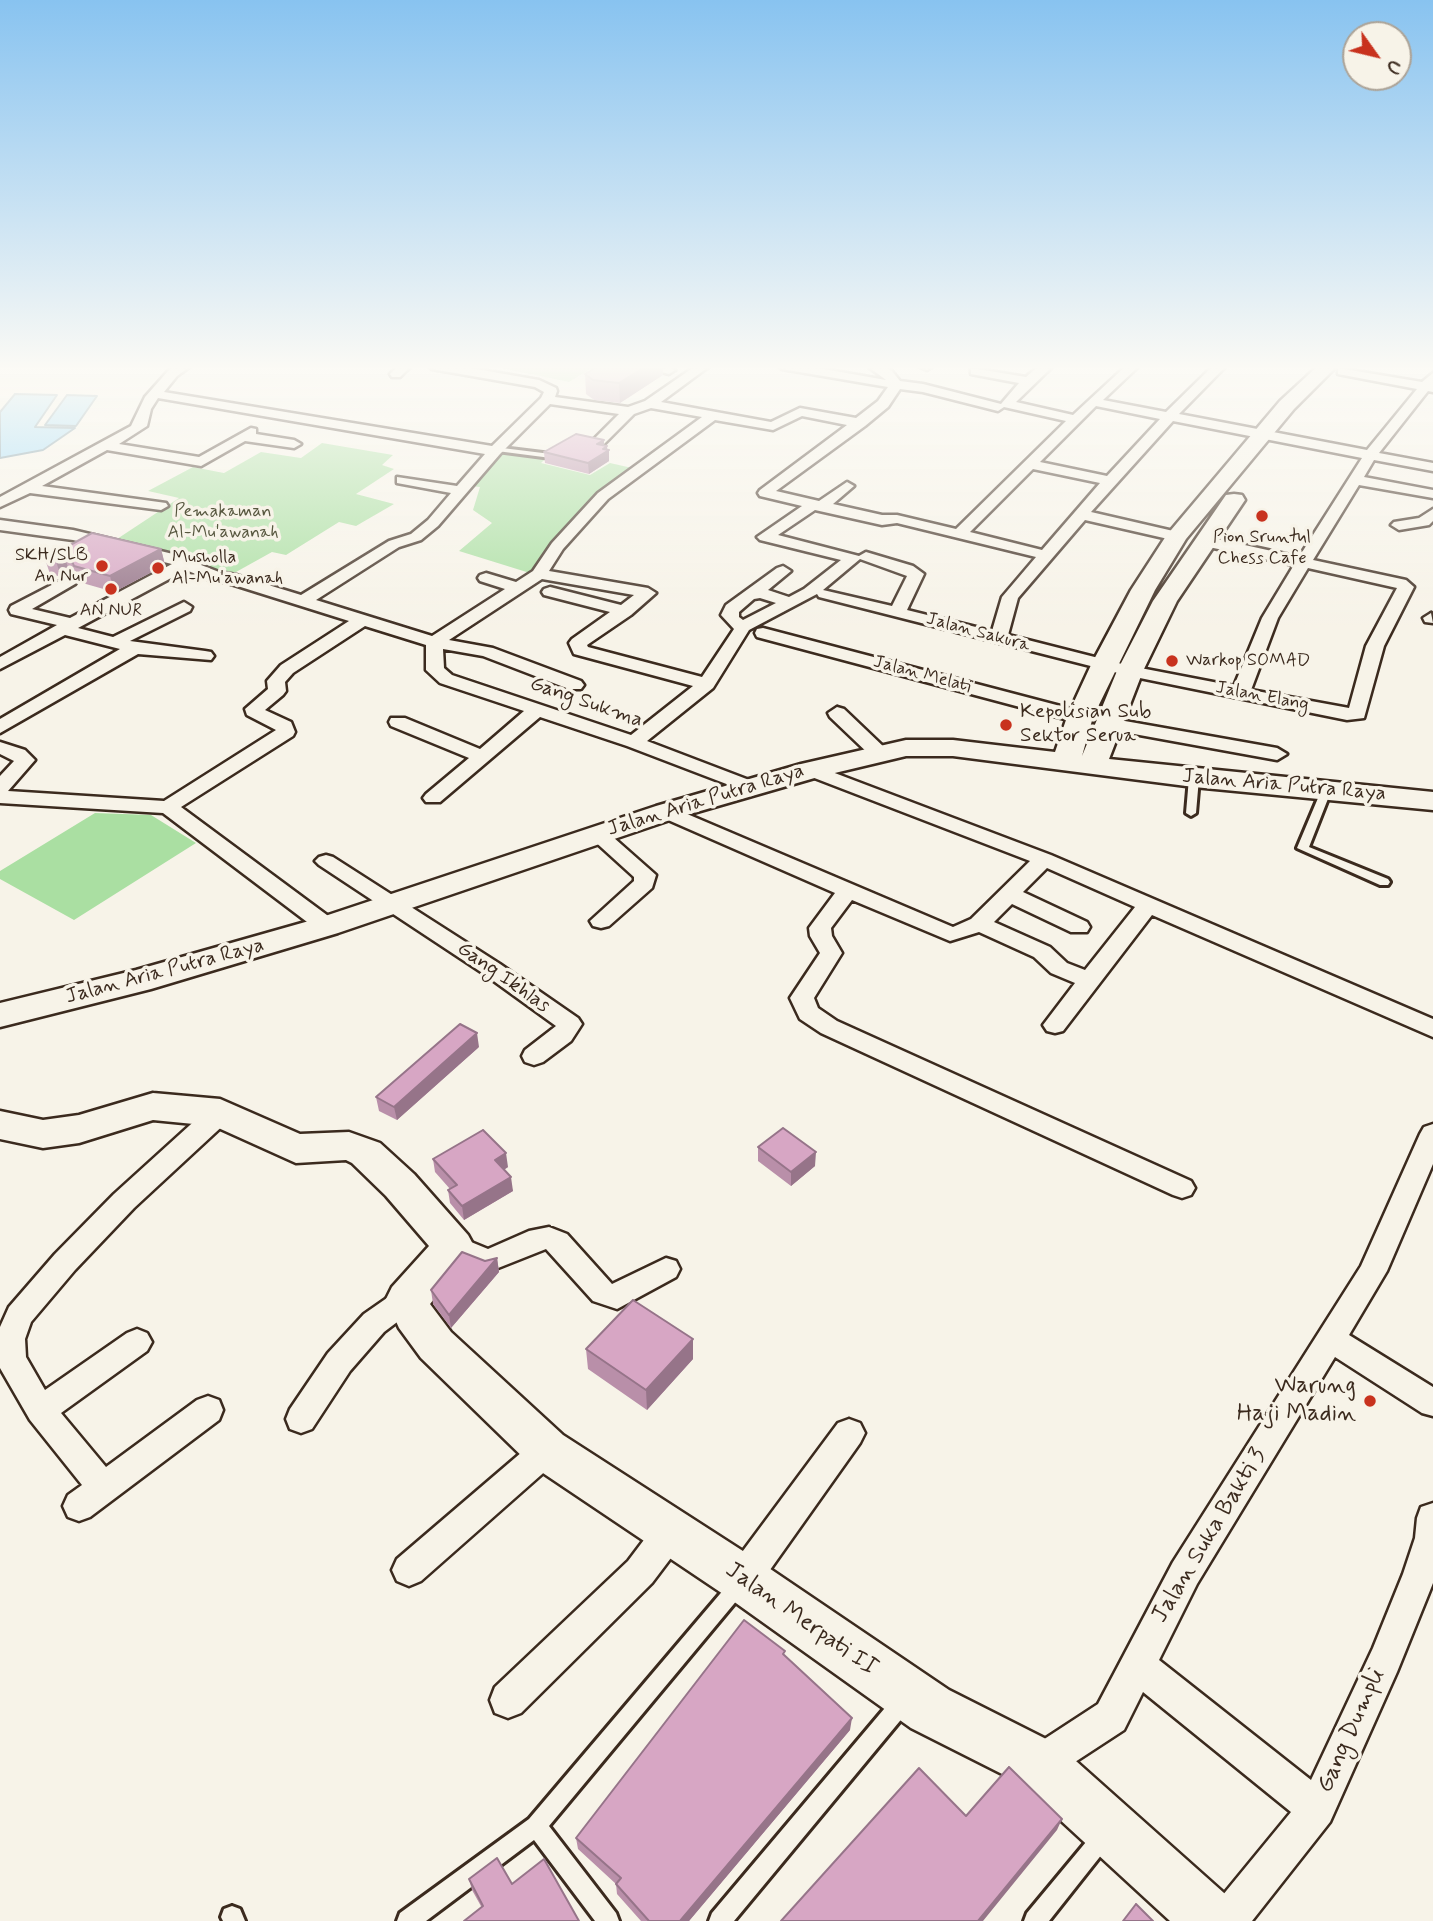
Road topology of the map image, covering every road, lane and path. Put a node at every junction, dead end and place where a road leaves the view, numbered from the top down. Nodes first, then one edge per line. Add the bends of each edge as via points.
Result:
1 (90, 455) edge
2 (154, 455) edge
3 (215, 455) edge
4 (492, 455) edge
5 (539, 455) edge
6 (659, 455) edge
7 (814, 455) edge
8 (1039, 455) edge
9 (1134, 455) edge
10 (1253, 455) edge
11 (1259, 455) edge
12 (1371, 455) joint
13 (551, 456) edge
14 (1030, 464) junction
15 (1433, 467) edge
16 (402, 480) dead end
17 (1355, 480) junction
18 (1110, 481) junction
19 (847, 486) dead end
20 (26, 488) junction
21 (461, 491) junction
22 (1433, 494) edge
23 (0, 503) edge
24 (162, 506) dead end
25 (817, 506) junction
26 (1433, 513) edge
27 (1083, 515) junction
28 (0, 525) edge
29 (1399, 525) dead end
30 (960, 533) junction
31 (1177, 536) junction
32 (1203, 541) junction
33 (1045, 555) junction
34 (866, 557) dead end
35 (1303, 563) junction
36 (186, 565) junction
37 (783, 571) dead end
38 (539, 574) junction
39 (486, 578) dead end
40 (69, 581) dead end
41 (518, 588) junction
42 (550, 592) dead end
43 (753, 593) junction
44 (825, 594) dead end
45 (302, 601) junction
46 (789, 602) junction
47 (184, 607) dead end
48 (625, 611) junction
49 (897, 612) junction
50 (362, 620) junction
51 (67, 626) junction
52 (743, 627) junction
53 (764, 633) dead end
54 (998, 639) junction
55 (433, 642) junction
56 (114, 643) junction
57 (135, 648) junction
58 (205, 656) dead end
59 (0, 664) edge
60 (1104, 665) junction
61 (1130, 671) junction
62 (707, 684) junction
63 (575, 685) dead end
64 (1241, 692) junction
65 (537, 710) junction
66 (837, 713) dead end
67 (1352, 715) joint
68 (1080, 717) junction
69 (398, 722) dead end
70 (1108, 724) junction
71 (0, 727) edge
72 (634, 743) junction
73 (0, 748) edge
74 (879, 753) junction
75 (1277, 754) dead end
76 (481, 757) junction
77 (1079, 763) junction
78 (811, 770) junction
79 (1194, 778) junction
80 (750, 787) junction
81 (0, 788) edge
82 (1326, 791) junction
83 (0, 797) edge
84 (433, 798) dead end
85 (1433, 801) edge
86 (168, 807) junction
87 (666, 812) junction
88 (1191, 813) dead end
89 (598, 834) junction
90 (1044, 859) junction
91 (326, 861) dead end
92 (1384, 882) dead end
93 (848, 890) junction
94 (1011, 895) junction
95 (1149, 904) junction
96 (395, 905) junction
97 (601, 921) dead end
98 (979, 924) junction
99 (327, 926) junction
100 (1079, 927) dead end
101 (1089, 981) junction
102 (0, 1015) edge
103 (1055, 1025) dead end
104 (1433, 1028) edge
105 (534, 1056) dead end
106 (220, 1113) junction
107 (0, 1125) edge
108 (1433, 1134) edge
109 (1426, 1173) edge
110 (1182, 1188) dead end
111 (454, 1245) junction
112 (666, 1269) dead end
113 (407, 1299) junction
114 (1331, 1339) junction
115 (137, 1342) dead end
116 (1433, 1403) edge
117 (41, 1410) junction
118 (208, 1410) dead end
119 (302, 1419) dead end
120 (849, 1433) dead end
121 (547, 1450) junction
122 (1433, 1518) edge
123 (671, 1531) junction
124 (409, 1570) dead end
125 (743, 1579) junction
126 (1136, 1664) junction
127 (909, 1695) junction
128 (508, 1700) dead end
129 (1039, 1764) junction
130 (1317, 1809) junction
131 (536, 1826) junction
132 (1111, 1829) junction
133 (408, 1921) edge
134 (608, 1921) edge
135 (720, 1921) edge
136 (1035, 1921) edge
137 (1213, 1921) edge
138 (1227, 1921) edge

1 - 20 street
2 - 3 street via 201,463
4 - 21 street
5 - 13 lane
6 - 38 street via 603,496 556,546
7 - 25 street via 766,492
8 - 14 street
9 - 18 street
10 - 31 street
11 - 32 street
12 - 15 street
12 - 17 street
14 - 18 street
14 - 30 street
16 - 21 street
17 - 22 street
17 - 35 street
18 - 27 street
19 - 25 street
20 - 23 street
20 - 24 street
21 - 45 street via 416,537 394,544
25 - 30 street
25 - 46 street via 765,537 853,558 810,592
26 - 29 street via 1424,522
27 - 31 street
27 - 33 street
28 - 36 street via 73,535
30 - 33 street
31 - 60 street
32 - 35 street
32 - 61 street via 1165,601
33 - 54 street via 1010,597
34 - 49 street via 916,574
35 - 64 street via 1270,618
35 - 67 street via 1406,589 1375,646 1359,711
36 - 45 street
36 - 51 street
37 - 43 street
38 - 41 street
38 - 48 street via 648,593
39 - 41 street
40 - 51 street via 17,610
41 - 55 street
42 - 48 street
43 - 46 street
43 - 52 street via 729,615
44 - 49 street, Jalan Sakura
45 - 50 street
46 - 52 street
47 - 56 street
48 - 62 street via 578,643 580,650
49 - 54 street, Jalan Sakura
50 - 55 street
50 - 86 street via 287,669 276,681 277,691 254,709 284,726 286,732
51 - 56 street
51 - 59 street
52 - 62 street
53 - 68 street, Jalan Melati
54 - 60 street, Jalan Sakura
55 - 63 street via 487,652
55 - 65 street, Gang Sukma via 439,675
56 - 57 street
57 - 58 street
57 - 71 street
60 - 61 street, Jalan Sakura
60 - 68 street
61 - 64 street, Jalan Elang
61 - 70 street
62 - 72 street
64 - 67 street, Jalan Elang
65 - 72 street, Gang Sukma
65 - 76 street
66 - 74 street
68 - 77 street
69 - 76 street
70 - 75 street
70 - 77 street
72 - 80 street, Gang Sukma
73 - 81 street via 24,760
74 - 77 street, Jalan Aria Putra Raya via 953,748
74 - 78 street, Jalan Aria Putra Raya
76 - 84 street
77 - 79 street, Jalan Aria Putra Raya
78 - 80 street, Jalan Aria Putra Raya
78 - 90 street
79 - 82 street, Jalan Aria Putra Raya
79 - 88 lane
80 - 87 street, Jalan Aria Putra Raya
82 - 85 street, Jalan Aria Putra Raya
82 - 92 lane via 1303,848
83 - 86 street
86 - 99 street
87 - 89 street, Jalan Aria Putra Raya
87 - 93 street
89 - 96 street, Jalan Aria Putra Raya
89 - 97 street via 645,875 644,883
90 - 94 street
90 - 95 street
91 - 96 street
93 - 98 street via 946,933 956,934
93 - 110 street via 820,928 831,953 802,998 808,1013 829,1027
94 - 98 street
94 - 100 street
95 - 101 street
95 - 104 street
96 - 99 street, Jalan Aria Putra Raya
96 - 105 street, Gang Ikhlas via 570,1024
98 - 101 street via 1042,952 1059,968
99 - 102 street, Jalan Aria Putra Raya via 139,981
101 - 103 street
106 - 107 street via 153,1106 79,1129 43,1134
106 - 111 street via 296,1149 349,1146 366,1153
106 - 117 street via 124,1201 19,1316 10,1339 11,1359
108 - 109 street, Jalan Suka Bakti 3
109 - 114 street, Jalan Suka Bakti 3
111 - 112 street via 488,1261 549,1238 603,1293 617,1297
111 - 113 street
113 - 119 street via 374,1323 348,1352
113 - 121 street, Jalan Merpati II via 436,1345
114 - 116 street
114 - 126 street, Jalan Suka Bakti 3 via 1185,1573
115 - 117 street
117 - 118 street via 92,1497
120 - 125 street
121 - 123 street, Jalan Merpati II
121 - 124 street
122 - 130 street, Gang Dumpli via 1420,1574
123 - 125 street, Jalan Merpati II
123 - 128 street via 640,1572
125 - 127 street, Jalan Merpati II
125 - 131 lane
126 - 129 street, Jalan Suka Bakti 3 via 1111,1717
126 - 130 street
127 - 129 street, Jalan Merpati II via 965,1729
127 - 135 lane
129 - 132 street, Jalan Merpati II
130 - 138 street, Gang Dumpli
131 - 133 lane
131 - 134 lane
132 - 136 lane
132 - 137 street, Jalan Merpati II

